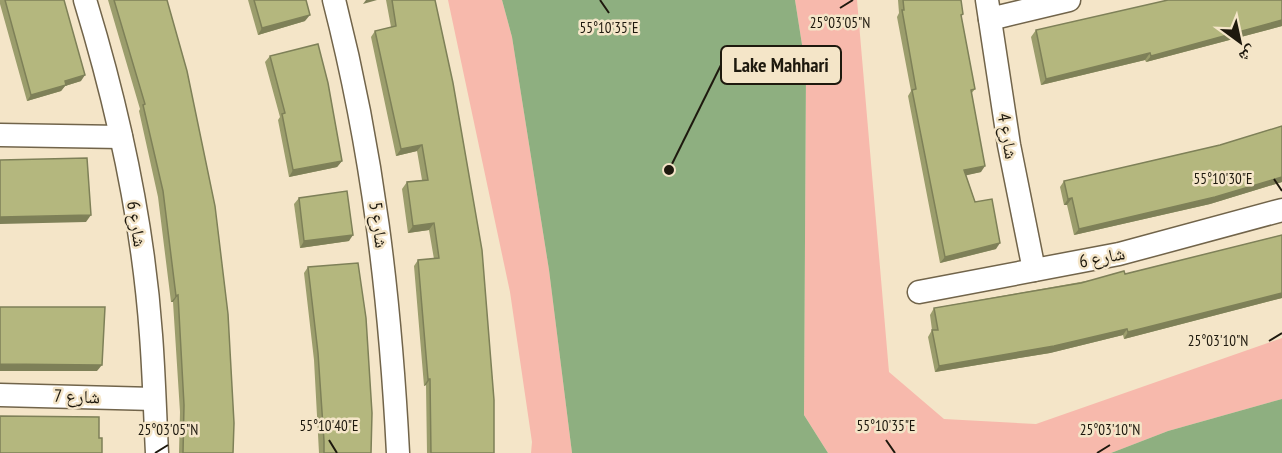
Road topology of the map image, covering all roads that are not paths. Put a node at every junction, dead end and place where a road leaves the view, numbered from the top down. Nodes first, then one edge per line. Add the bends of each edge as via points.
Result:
1 (85, 0) edge
2 (334, 0) edge
3 (1069, 0) edge
4 (989, 9) edge
5 (0, 135) edge
6 (121, 137) junction
7 (1282, 210) edge
8 (1034, 270) junction
9 (920, 292) dead end
10 (0, 395) edge
11 (154, 399) junction
12 (158, 453) edge
13 (398, 453) edge

1 - 6 street, شارع 6
2 - 13 street, شارع 5 via 379,217
3 - 4 street
4 - 8 street, شارع 4
5 - 6 street
6 - 11 street, شارع 6 via 144,271
7 - 8 street, شارع 6 via 1119,254
8 - 9 street, شارع 6
10 - 11 street, شارع 7
11 - 12 street, شارع 6

